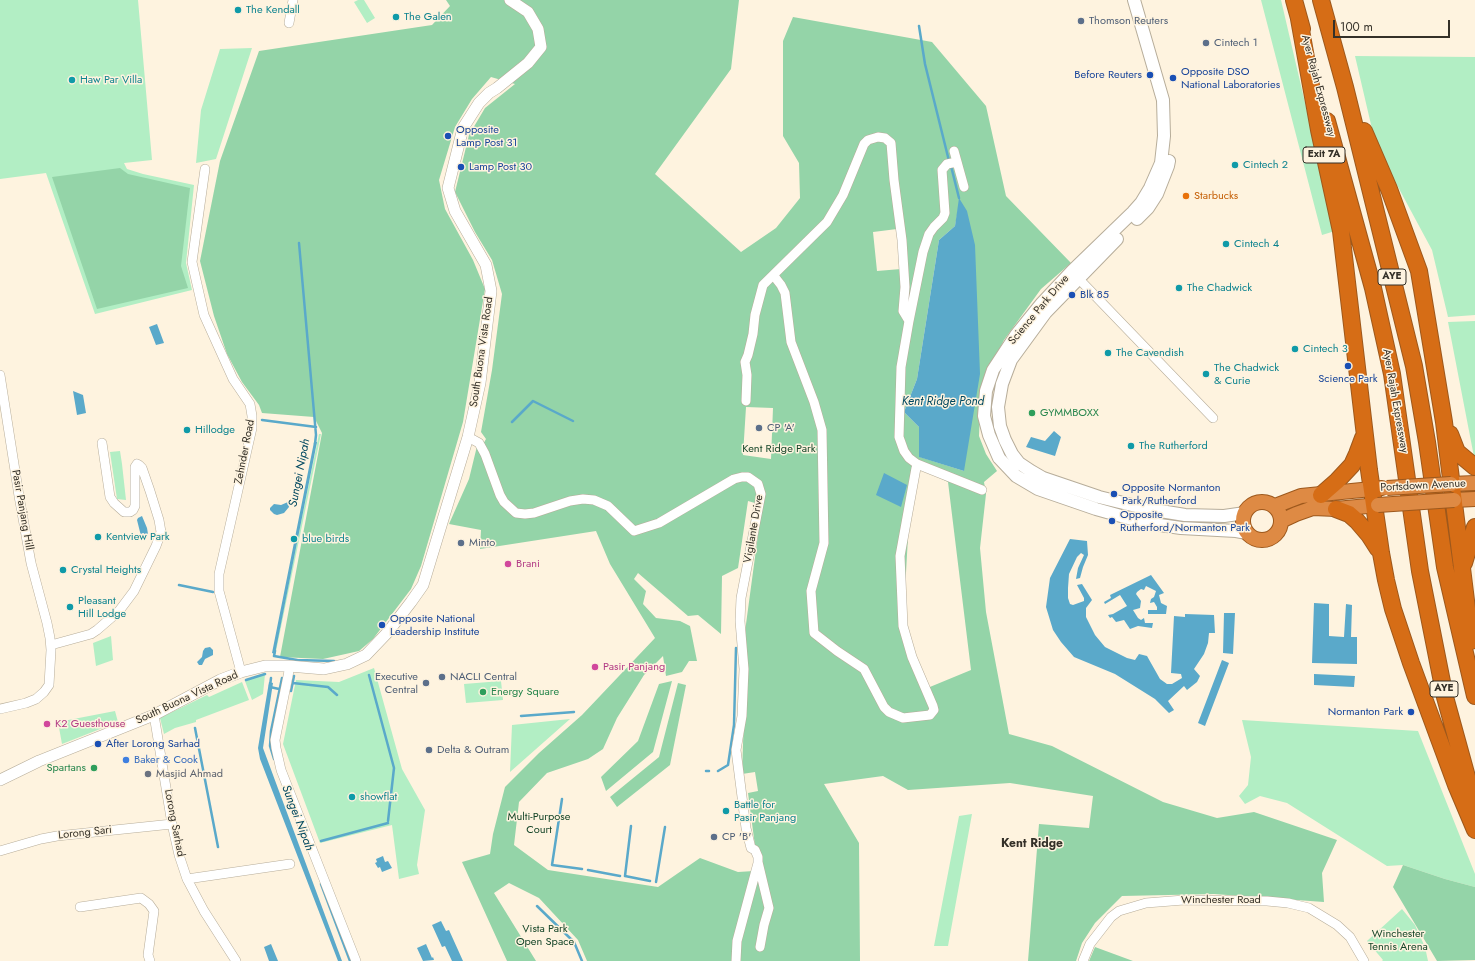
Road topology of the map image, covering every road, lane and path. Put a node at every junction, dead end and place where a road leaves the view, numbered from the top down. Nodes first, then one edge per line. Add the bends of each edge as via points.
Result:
1 (293, 0) edge
2 (510, 0) edge
3 (1134, 0) edge
4 (1142, 0) edge
5 (1294, 0) edge
6 (1322, 0) edge
7 (1299, 19) junction
8 (289, 23) dead end
9 (1345, 87) junction
10 (954, 151) dead end
11 (952, 163) junction
12 (205, 168) dead end
13 (964, 187) dead end
14 (774, 276) junction
15 (1078, 278) junction
16 (909, 321) junction
17 (0, 375) edge
18 (746, 401) dead end
19 (1213, 418) dead end
20 (1444, 422) junction
21 (1364, 435) junction
22 (468, 437) junction
23 (102, 443) dead end
24 (1475, 467) edge
25 (916, 468) dead end
26 (1475, 483) edge
27 (1451, 484) junction
28 (1374, 489) junction
29 (982, 490) dead end
30 (1321, 495) junction
31 (1475, 499) edge
32 (1454, 500) junction
33 (1376, 505) junction
34 (1275, 506) junction
35 (1336, 509) junction
36 (1245, 513) junction
37 (1281, 521) junction
38 (1475, 527) edge
39 (1247, 533) junction
40 (1381, 553) junction
41 (1462, 570) junction
42 (51, 644) junction
43 (289, 666) junction
44 (241, 672) junction
45 (1475, 690) edge
46 (1475, 696) edge
47 (0, 709) edge
48 (155, 717) junction
49 (0, 780) edge
50 (1475, 806) edge
51 (172, 824) junction
52 (1475, 830) edge
53 (0, 851) edge
54 (758, 862) junction
55 (290, 864) dead end
56 (187, 879) junction
57 (80, 907) dead end
58 (760, 947) dead end
59 (150, 961) edge
60 (236, 961) edge
61 (356, 961) edge
62 (736, 961) edge
63 (1083, 961) edge
64 (1364, 961) edge

1 - 8 street
2 - 22 street, South Buona Vista Road via 528,12 538,29 541,47 528,63 478,103 463,128 448,188 454,211 486,265 491,291 480,384
3 - 39 main road, Science Park Drive via 1163,100 1164,136 1161,163 1141,203 1072,271 1016,335 993,370 986,392 984,416 999,458 1016,476 1038,489 1146,523
4 - 15 main road, Science Park Drive via 1170,99 1172,117 1168,166 1157,194 1148,208
5 - 7 highway, Ayer Rajah Expressway / AYE
6 - 9 highway, AYE
7 - 21 highway, Exit 7A via 1341,231
7 - 50 highway, Ayer Rajah Expressway / AYE via 1373,288 1392,374 1420,571 1445,697
9 - 20 highway via 1389,189 1419,271
9 - 46 highway, AYE via 1414,366 1444,568
10 - 11 street
11 - 13 street
11 - 16 street via 942,170 945,213 929,234
12 - 44 street, Zehnder Road via 192,262 204,315 233,379 250,404 252,416 252,428 219,574 218,591
14 - 16 street via 826,222 843,195 864,144 873,138 882,137 891,143 902,240 905,287 903,311
14 - 18 street via 763,285 745,362
14 - 25 street via 785,294 791,342 822,430 824,543 811,591 814,632 864,669 884,707 903,718 930,715 934,710 903,626 900,556
15 - 19 street
15 - 36 main road, Science Park Drive via 1046,312 1011,360 1002,384 998,407 1000,426 1012,454 1019,463 1043,478 1099,497 1148,509 1185,514 1224,516
16 - 29 street via 901,367 899,437 904,451 917,464
17 - 42 street, Pasir Panjang Hill via 19,496
20 - 24 highway via 1457,452
20 - 27 highway
21 - 28 highway, Exit 7A
21 - 30 highway via 1352,465
22 - 43 street, South Buona Vista Road via 423,585 388,632 366,655 347,664 324,669
22 - 54 street, Vigilante Drive via 479,443 500,495 516,513 534,513 570,501 594,500 608,506 634,531 659,524 734,479 748,477 758,484 761,494 741,598 744,669 742,716 736,750 746,828
23 - 42 street via 110,497 124,512 133,510 134,467 139,465 150,491 161,532 134,591 119,611 91,634
26 - 27 highway, Portsdown Avenue
27 - 28 highway, Portsdown Avenue, bridge
27 - 32 highway
28 - 30 highway
28 - 33 highway
30 - 34 highway via 1301,496
31 - 32 highway, Portsdown Avenue
32 - 33 highway, Portsdown Avenue, bridge
32 - 41 highway
33 - 35 highway
33 - 40 highway
34 - 36 highway via 1256,504
34 - 37 highway
35 - 37 highway via 1313,508
35 - 40 highway via 1349,514 1357,521
36 - 39 highway via 1243,526
37 - 39 highway via 1278,530 1266,540 1251,537
38 - 41 highway
40 - 52 highway via 1393,609 1411,663
41 - 45 highway
42 - 47 street, Pasir Panjang Hill via 50,680 44,692 26,704
43 - 44 street, South Buona Vista Road via 265,666
43 - 61 street via 275,740 276,748 281,770
44 - 48 street, South Buona Vista Road via 220,680
48 - 49 street, South Buona Vista Road via 39,761
48 - 51 street, Lorong Sarhad
51 - 53 street, Lorong Sari via 57,836
51 - 56 street, Lorong Sarhad
54 - 58 street via 769,908
54 - 62 street via 737,941
55 - 56 street
56 - 60 street, Lorong Sarhad
57 - 59 street via 141,898 149,904 154,911 148,955
63 - 64 street, Winchester Road via 1090,944 1111,917 1120,911 1146,903 1184,900 1288,902 1309,908 1337,925 1350,937

